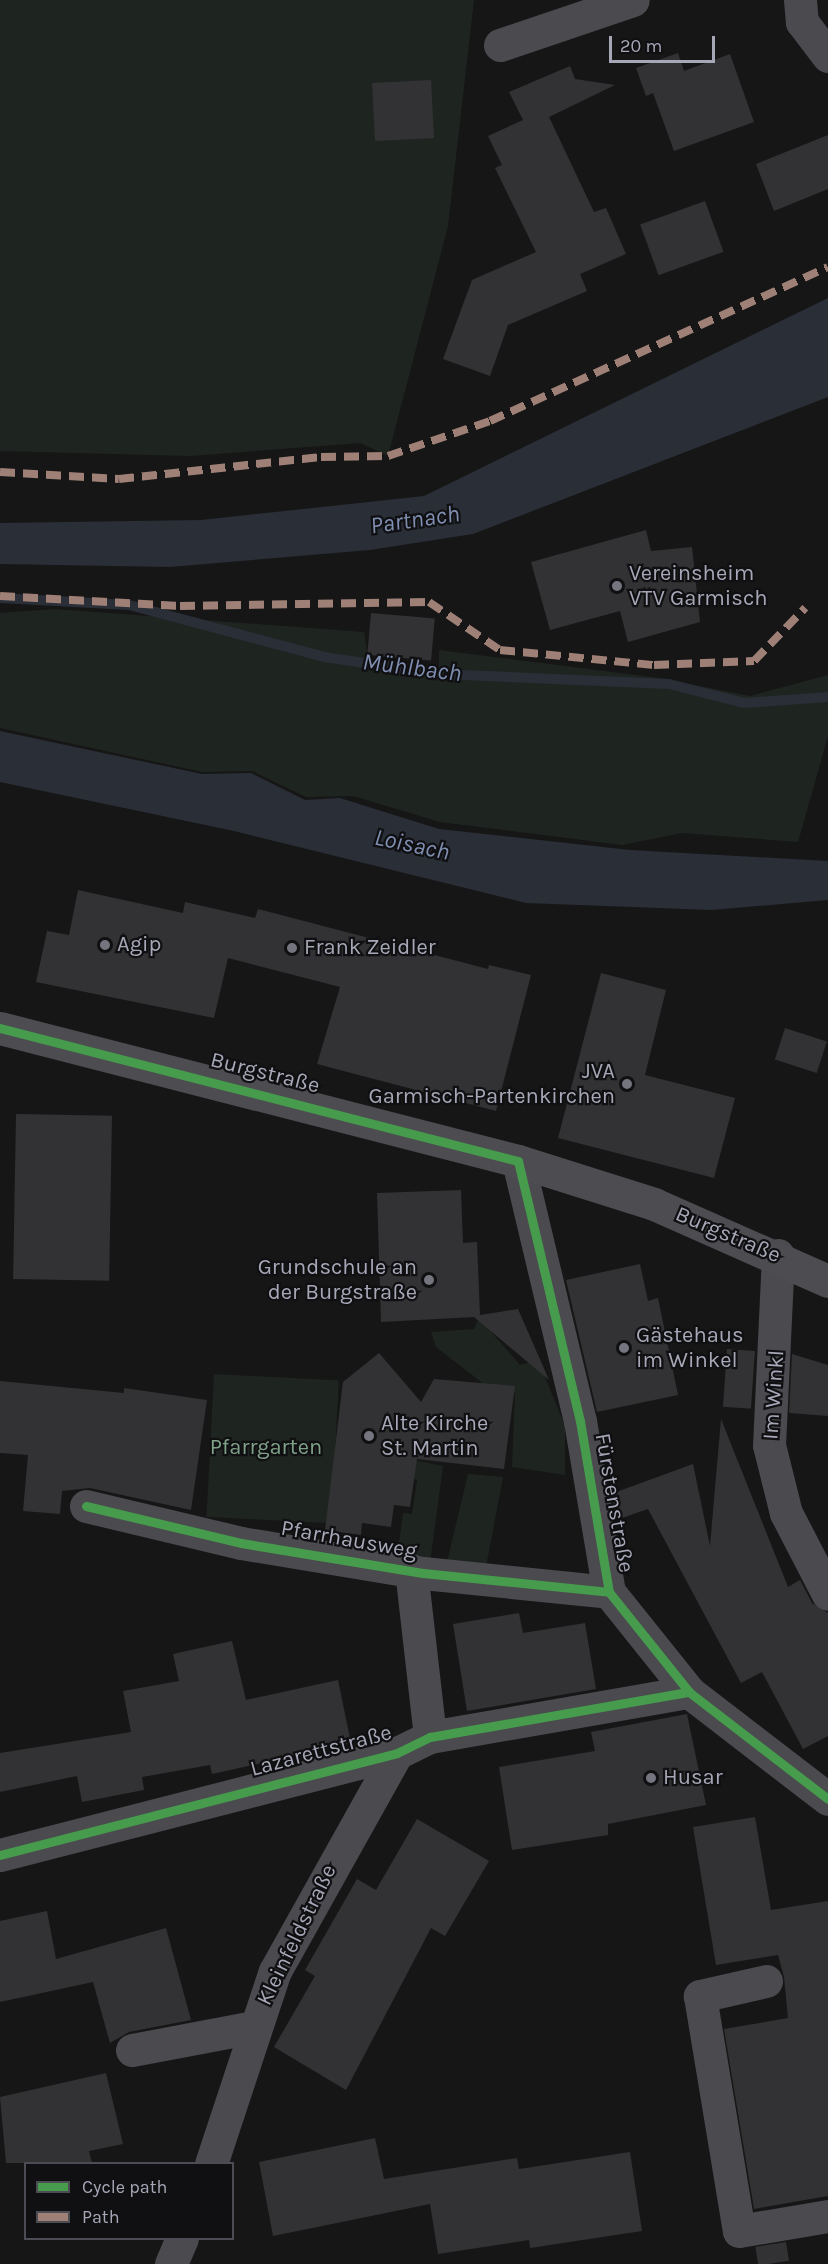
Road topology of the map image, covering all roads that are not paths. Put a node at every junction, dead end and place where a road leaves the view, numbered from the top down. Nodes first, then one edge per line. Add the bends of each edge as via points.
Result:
1 (633, 0) edge
2 (800, 0) edge
3 (500, 45) dead end
4 (828, 56) edge
5 (0, 1028) edge
6 (518, 1161) junction
7 (778, 1256) junction
8 (828, 1281) edge
9 (86, 1506) dead end
10 (411, 1570) junction
11 (609, 1592) junction
12 (828, 1594) edge
13 (689, 1692) junction
14 (430, 1737) junction
15 (397, 1753) junction
16 (828, 1799) edge
17 (0, 1855) edge
18 (766, 1982) dead end
19 (254, 2027) junction
20 (132, 2050) dead end
21 (211, 2162) edge
22 (828, 2216) edge
23 (181, 2240) edge
24 (171, 2264) edge

1 - 3 street
2 - 4 street via 802,22
5 - 6 main road, Burgstraße
6 - 7 main road, Burgstraße via 654,1204
6 - 11 street, Fürstenstraße via 580,1421
7 - 8 main road, Burgstraße
7 - 12 street, Im Winkl via 769,1445 786,1513
9 - 10 street, Pfarrhausweg via 241,1543
10 - 11 street, Pfarrhausweg
10 - 14 street
11 - 13 street, Fürstenstraße
13 - 14 street, Lazarettstraße
13 - 16 street, Fürstenstraße
14 - 15 street, Lazarettstraße
15 - 17 street, Lazarettstraße
15 - 19 street, Kleinfeldstraße via 323,1878 275,1971
18 - 22 street via 700,1996 739,2231
19 - 20 street
19 - 21 street, Kleinfeldstraße
23 - 24 street

